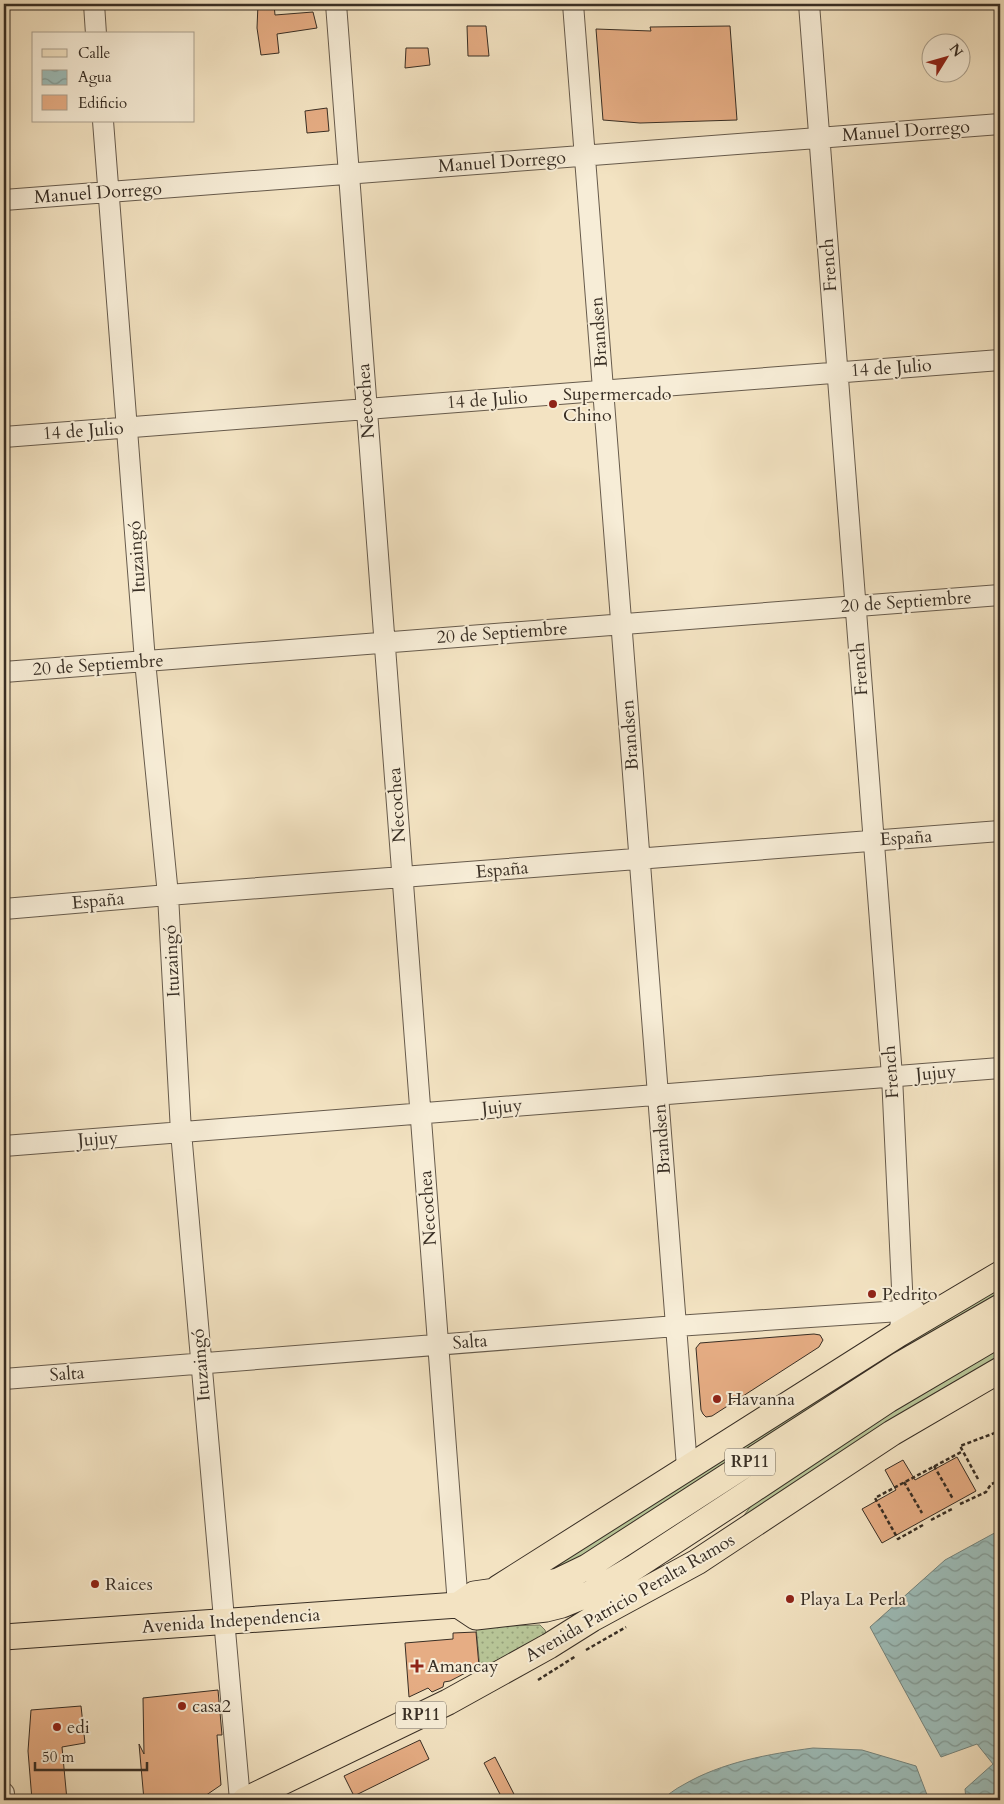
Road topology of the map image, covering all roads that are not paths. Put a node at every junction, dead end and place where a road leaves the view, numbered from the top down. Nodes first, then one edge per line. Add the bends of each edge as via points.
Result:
1 (94, 4) edge
2 (336, 4) edge
3 (573, 4) edge
4 (809, 4) edge
5 (96, 32) edge
6 (103, 122) edge
7 (1000, 124) edge
8 (819, 138) junction
9 (585, 156) junction
10 (349, 174) junction
11 (108, 192) junction
12 (4, 200) edge
13 (1000, 360) edge
14 (838, 372) junction
15 (603, 390) junction
16 (366, 409) junction
17 (126, 428) junction
18 (4, 437) edge
19 (1000, 595) edge
20 (856, 606) junction
21 (621, 624) junction
22 (384, 642) junction
23 (145, 661) junction
24 (4, 672) edge
25 (1000, 831) edge
26 (874, 841) junction
27 (640, 859) junction
28 (402, 878) junction
29 (168, 895) junction
30 (4, 909) edge
31 (1000, 1068) edge
32 (892, 1076) junction
33 (658, 1095) junction
34 (420, 1114) junction
35 (181, 1132) junction
36 (4, 1146) edge
37 (1000, 1274) edge
38 (1000, 1307) edge
39 (903, 1309) junction
40 (937, 1310) junction
41 (676, 1326) junction
42 (899, 1334) junction
43 (1000, 1334) edge
44 (438, 1345) junction
45 (201, 1364) junction
46 (1000, 1370) edge
47 (4, 1379) edge
48 (688, 1467) junction
49 (751, 1491) junction
50 (697, 1562) junction
51 (490, 1592) junction
52 (458, 1606) junction
53 (524, 1612) junction
54 (592, 1619) junction
55 (225, 1621) junction
56 (4, 1637) edge
57 (4, 1793) edge
58 (4, 1800) edge
59 (240, 1800) edge
60 (245, 1800) edge

1 - 5 street
2 - 10 street, Necochea
3 - 9 street, Brandsen
4 - 8 street, French
6 - 11 street, Ituzaingó
7 - 8 street, Manuel Dorrego
8 - 9 street, Manuel Dorrego
8 - 14 street, French
9 - 10 street, Manuel Dorrego
9 - 15 street, Brandsen
10 - 11 street, Manuel Dorrego
10 - 16 street, Necochea
11 - 12 street, Manuel Dorrego
11 - 17 street, Ituzaingó
13 - 14 street, 14 de Julio
14 - 15 street, 14 de Julio
14 - 20 street, French
15 - 16 street, 14 de Julio
15 - 21 street, Brandsen
16 - 17 street, 14 de Julio
16 - 22 street, Necochea
17 - 18 street, 14 de Julio
17 - 23 street, Ituzaingó
19 - 20 street, 20 de Septiembre
20 - 21 street, 20 de Septiembre
20 - 26 street, French
21 - 22 street, 20 de Septiembre
21 - 27 street, Brandsen
22 - 23 street, 20 de Septiembre
22 - 28 street, Necochea
23 - 24 street, 20 de Septiembre
23 - 29 street, Ituzaingó
25 - 26 street, España
26 - 27 street, España
26 - 32 street, French
27 - 28 street, España
27 - 33 street, Brandsen
28 - 29 street, España
28 - 34 street, Necochea
29 - 30 street, España
29 - 35 street, Ituzaingó
31 - 32 street, Jujuy
32 - 33 street, Jujuy
32 - 39 street, French
33 - 34 street, Jujuy
33 - 41 street, Brandsen
34 - 35 street, Jujuy
34 - 44 street, Necochea
35 - 36 street, Jujuy
35 - 45 street, Ituzaingó
37 - 40 main road
38 - 51 main road, RP11 via 901,1364 587,1567 558,1581
39 - 40 street, Salta
39 - 41 street, Salta
39 - 42 street, French
40 - 42 main road
41 - 44 street, Salta
41 - 48 street, Brandsen
42 - 48 main road
43 - 49 main road, Avenida Patricio Peralta Ramos / RP11 via 888,1400
44 - 45 street, Salta
44 - 52 street, Necochea
45 - 47 street, Salta
45 - 55 street, Ituzaingó
46 - 50 main road, Avenida Patricio Peralta Ramos via 892,1433
48 - 51 main road
49 - 50 main road
49 - 53 main road, Avenida Patricio Peralta Ramos / RP11 via 591,1593 562,1605
50 - 54 main road, Avenida Patricio Peralta Ramos / RP11
51 - 52 main road, RP11 via 474,1594
52 - 53 main road, Avenida Patricio Peralta Ramos / RP11 via 476,1617
52 - 55 main road, Avenida Independencia / RP11
53 - 54 main road
54 - 60 main road, Avenida Patricio Peralta Ramos / RP11 via 448,1702
55 - 56 main road, Avenida Independencia / RP11
55 - 59 street, Ituzaingó
57 - 58 street

